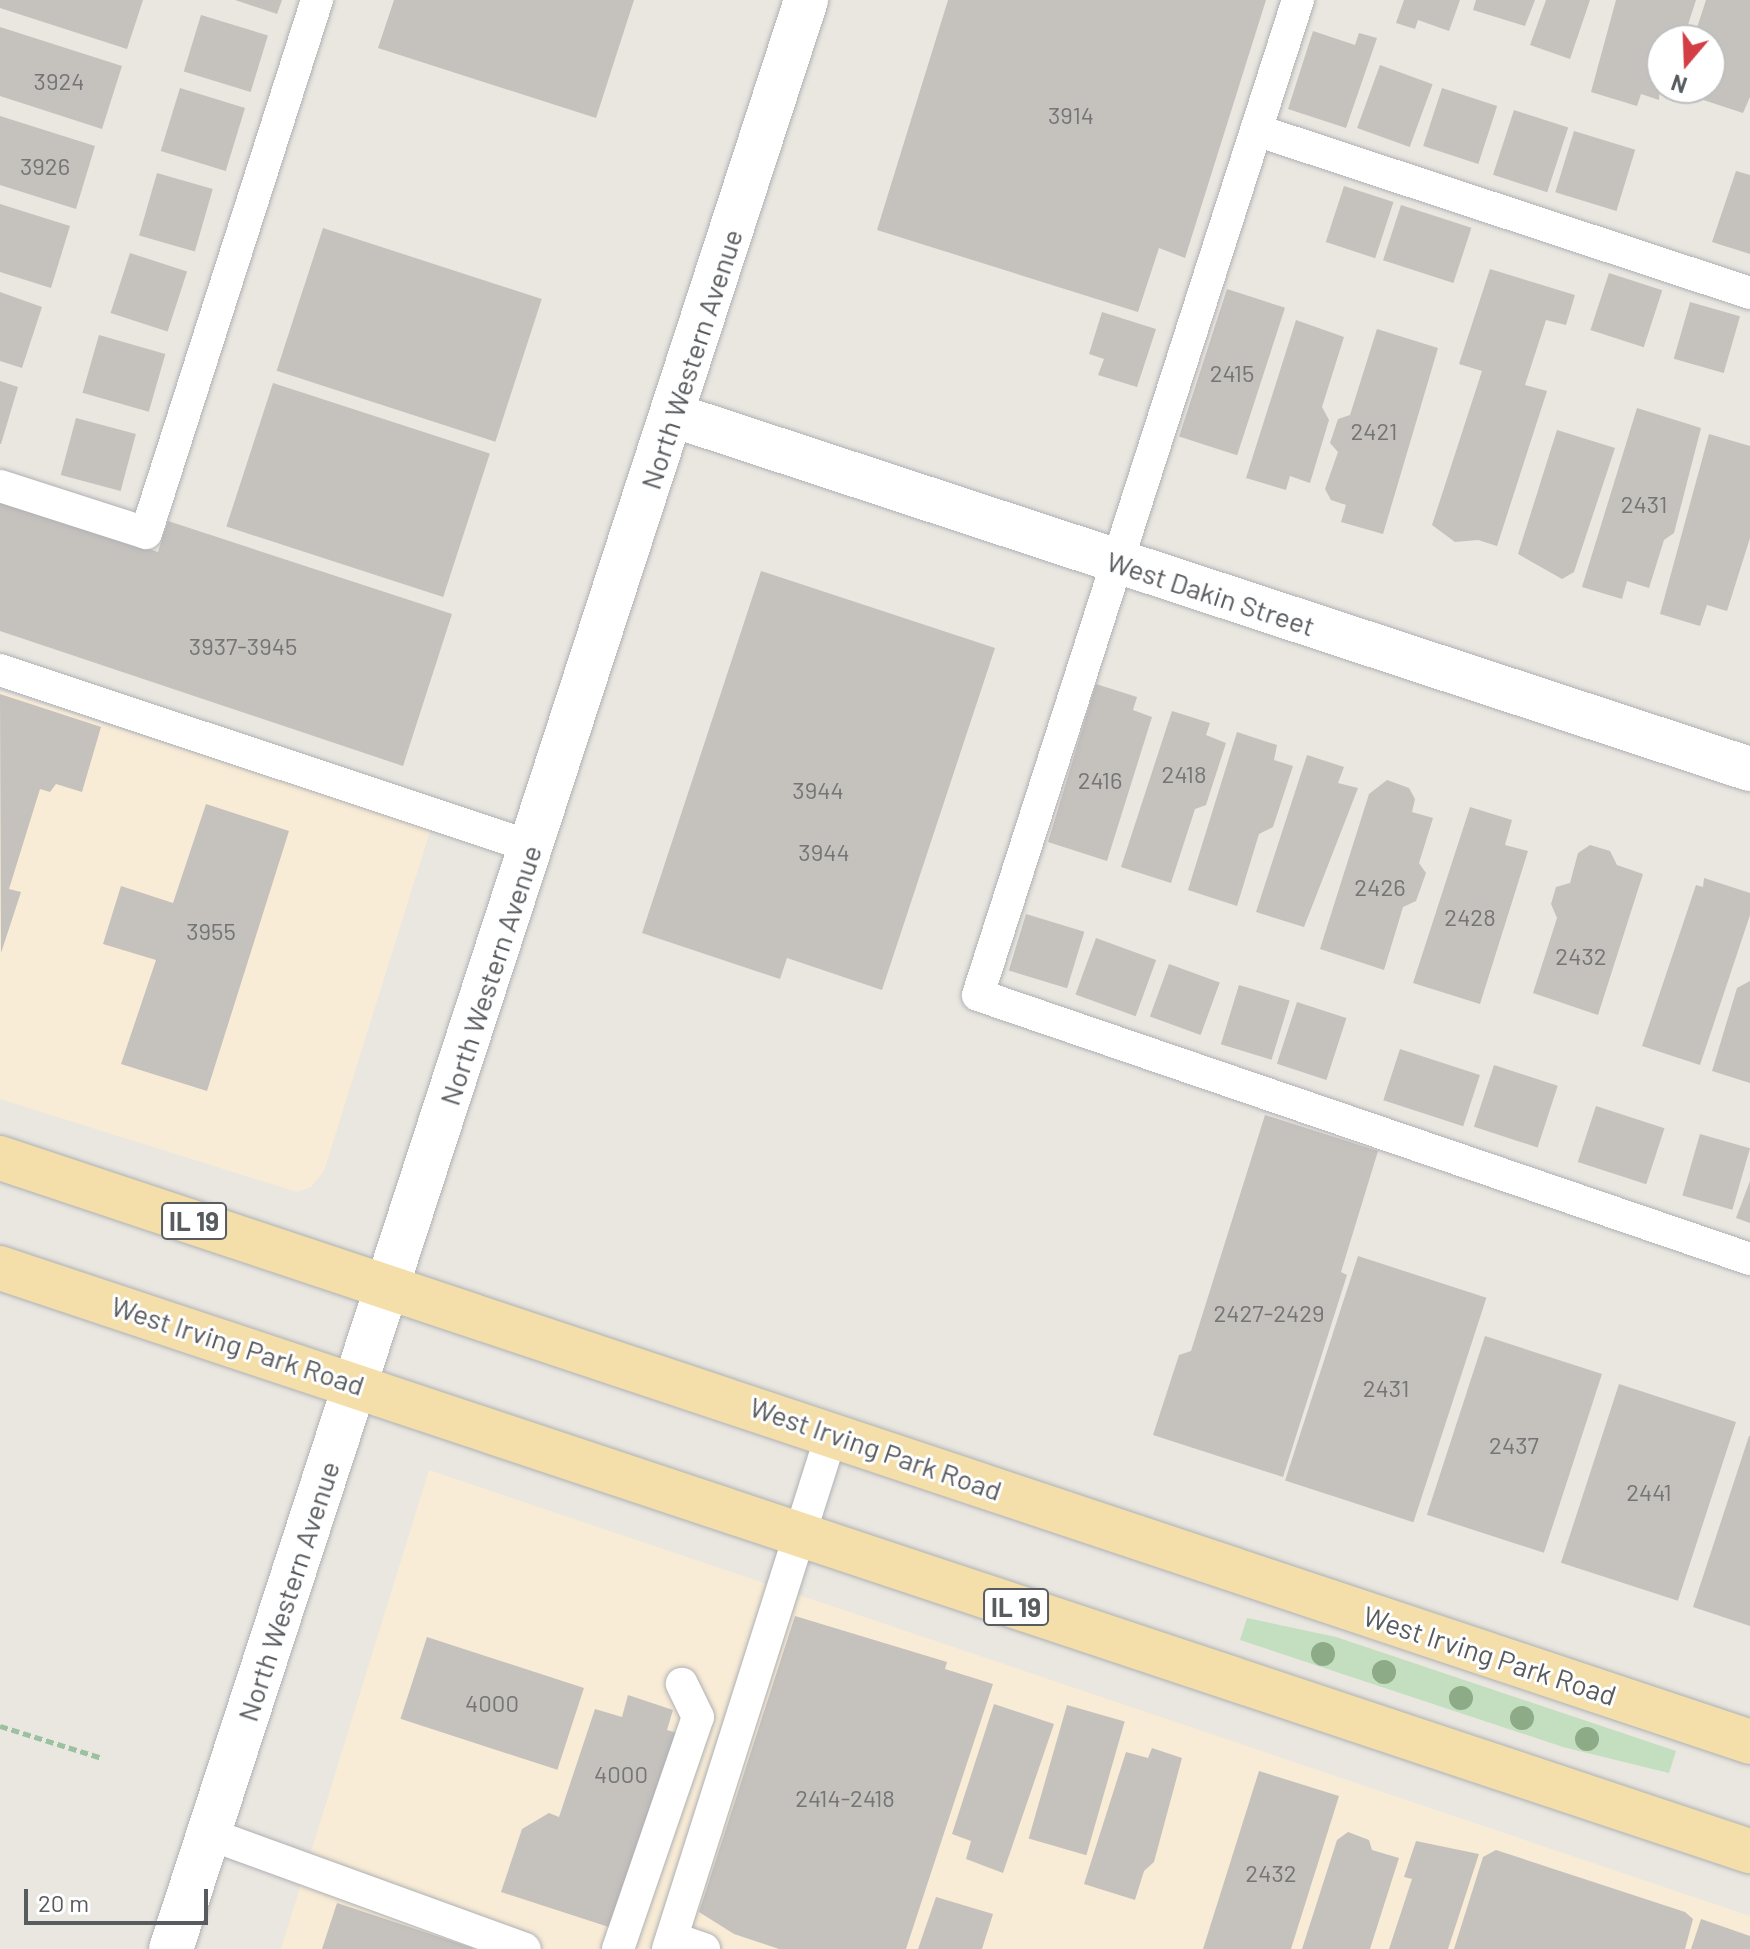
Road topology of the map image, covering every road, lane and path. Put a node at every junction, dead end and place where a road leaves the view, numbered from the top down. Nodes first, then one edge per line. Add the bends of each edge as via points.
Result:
1 (317, 0) edge
2 (806, 0) edge
3 (1298, 0) edge
4 (1256, 130) junction
5 (1750, 293) edge
6 (673, 415) junction
7 (0, 486) edge
8 (1117, 562) junction
9 (0, 670) edge
10 (1750, 769) edge
11 (532, 847) junction
12 (0, 1158) edge
13 (1750, 1259) edge
14 (0, 1268) edge
15 (389, 1285) junction
16 (355, 1383) junction
17 (832, 1433) junction
18 (799, 1533) junction
19 (682, 1684) dead end
20 (0, 1726) edge
21 (1750, 1742) edge
22 (102, 1758) dead end
23 (209, 1834) junction
24 (1750, 1851) edge
25 (670, 1943) edge
26 (171, 1949) edge
27 (525, 1949) edge
28 (618, 1949) edge
29 (704, 1949) edge

1 - 7 lane via 146,533
2 - 6 main road, North Western Avenue
3 - 4 lane
4 - 5 lane
4 - 8 lane
6 - 8 main road, West Dakin Street
6 - 11 main road, North Western Avenue
8 - 10 main road, West Dakin Street
8 - 13 lane via 978,995
9 - 11 lane
11 - 15 main road, North Western Avenue
12 - 15 main road, West Irving Park Road / IL 19
14 - 16 main road, West Irving Park Road / IL 19
15 - 16 main road, North Western Avenue
15 - 17 main road, West Irving Park Road / IL 19
16 - 18 main road, West Irving Park Road / IL 19
16 - 23 main road, North Western Avenue
17 - 18 lane
17 - 21 main road, West Irving Park Road / IL 19
18 - 24 main road, West Irving Park Road / IL 19
18 - 25 lane
19 - 28 lane via 698,1717
20 - 22 path
23 - 26 main road, North Western Avenue
23 - 27 lane
25 - 29 lane

